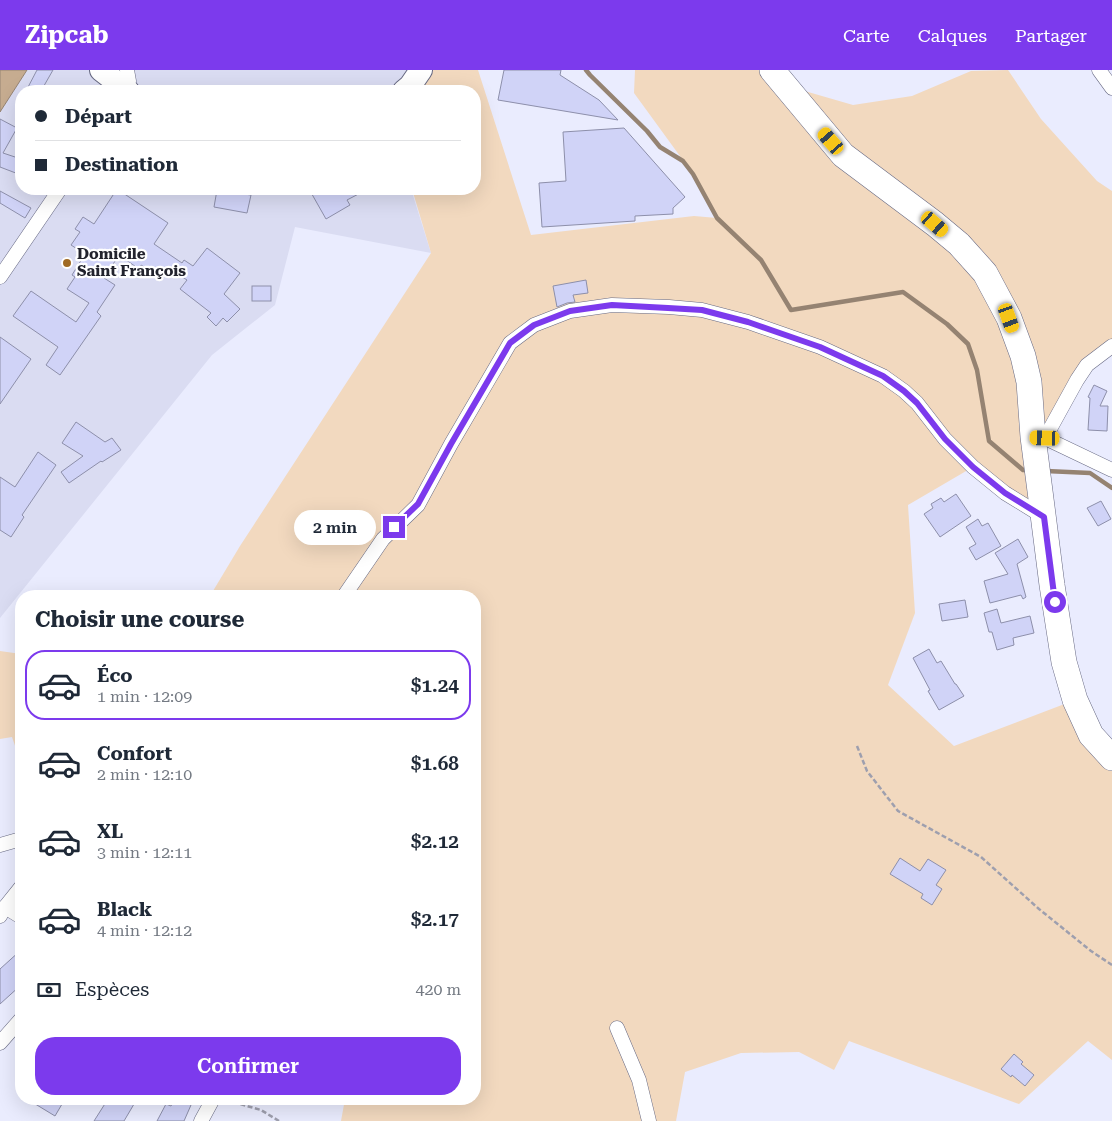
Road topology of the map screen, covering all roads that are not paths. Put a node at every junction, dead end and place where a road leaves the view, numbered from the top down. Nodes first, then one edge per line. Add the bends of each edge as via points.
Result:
1 (101, 70) edge
2 (127, 70) edge
3 (421, 70) edge
4 (772, 70) edge
5 (1099, 70) edge
6 (120, 85) edge
7 (129, 85) edge
8 (411, 85) edge
9 (1112, 88) edge
10 (56, 195) edge
11 (0, 276) edge
12 (1112, 346) edge
13 (1038, 443) junction
14 (1112, 470) edge
15 (1044, 517) junction
16 (348, 590) edge
17 (1112, 758) edge
18 (15, 840) edge
19 (0, 845) edge
20 (15, 895) edge
21 (3, 912) edge
22 (15, 1026) edge
23 (617, 1028) dead end
24 (0, 1043) edge
25 (210, 1105) edge
26 (202, 1121) edge
27 (649, 1121) edge

1 - 6 main road
2 - 7 street
3 - 8 main road
4 - 13 highway via 843,154 959,244 985,273 1009,318 1023,356
5 - 9 street
10 - 11 street
12 - 13 street via 1087,365
13 - 14 street
13 - 15 highway
15 - 16 street via 1005,493 973,467 945,439 917,403 883,376 820,347 748,322 702,310 612,305 570,311 543,321 510,343 418,504 383,539
15 - 17 highway via 1062,650 1075,700 1091,735
18 - 19 street
20 - 21 street
22 - 24 street
23 - 27 street via 638,1080
25 - 26 street

